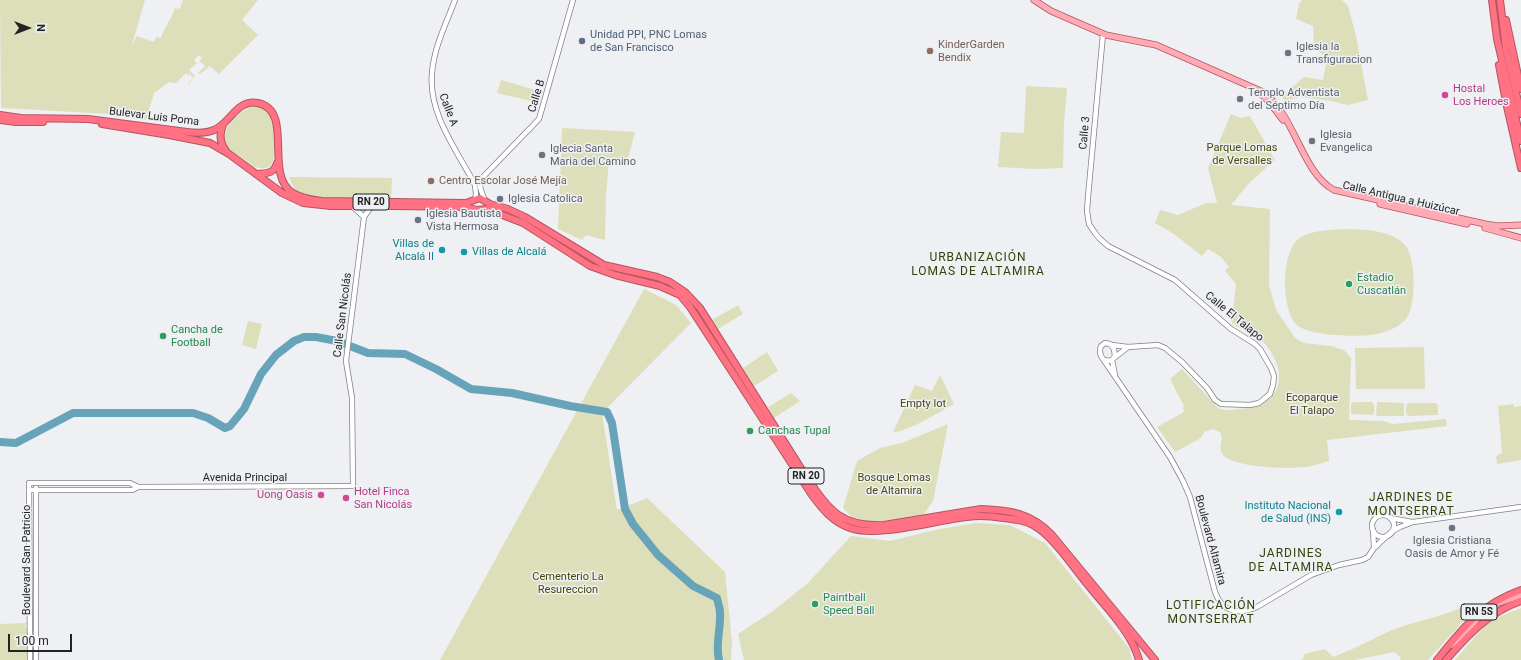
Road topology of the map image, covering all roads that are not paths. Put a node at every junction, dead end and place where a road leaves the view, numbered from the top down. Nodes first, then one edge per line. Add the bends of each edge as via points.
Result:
1 (454, 0) edge
2 (573, 0) edge
3 (1034, 0) edge
4 (1492, 0) edge
5 (1501, 0) edge
6 (1102, 34) junction
7 (1497, 39) junction
8 (1516, 79) junction
9 (1521, 89) edge
10 (1257, 90) junction
11 (1521, 114) edge
12 (0, 115) edge
13 (0, 120) edge
14 (223, 125) junction
15 (151, 126) junction
16 (142, 131) junction
17 (1521, 141) edge
18 (229, 154) junction
19 (278, 155) junction
20 (1521, 168) edge
21 (256, 174) junction
22 (483, 177) junction
23 (471, 178) junction
24 (484, 199) junction
25 (474, 200) junction
26 (353, 207) junction
27 (371, 207) junction
28 (474, 209) junction
29 (483, 210) junction
30 (364, 217) junction
31 (1521, 225) edge
32 (1094, 233) joint
33 (1521, 238) edge
34 (1112, 346) junction
35 (1128, 347) junction
36 (1103, 359) junction
37 (1113, 359) junction
38 (1115, 377) junction
39 (29, 483) joint
40 (36, 483) junction
41 (353, 486) joint
42 (138, 487) junction
43 (29, 490) junction
44 (36, 490) junction
45 (1521, 507) edge
46 (1390, 518) junction
47 (1414, 522) junction
48 (1372, 528) junction
49 (1390, 533) junction
50 (1374, 548) junction
51 (1521, 590) edge
52 (1521, 595) edge
53 (1521, 601) edge
54 (1447, 648) junction
55 (30, 660) edge
56 (36, 660) edge
57 (1139, 660) edge
58 (1155, 660) edge
59 (1437, 660) edge
60 (1446, 660) edge

1 - 23 street, Calle A via 434,58 432,92 442,124
2 - 22 street, Calle B via 539,119
3 - 6 main road, Calle Antigua a Huizúcar
4 - 7 highway
5 - 8 highway
6 - 10 main road, Calle Antigua a Huizúcar via 1156,45
6 - 32 street, Calle 3 via 1088,197 1088,218
7 - 17 highway
7 - 20 highway via 1506,102
8 - 9 highway
8 - 11 highway
10 - 31 main road, Calle Antigua a Huizúcar via 1263,92 1278,106 1315,174 1334,190 1485,224
10 - 33 main road, Calle Antigua a Huizúcar via 1280,115 1314,177 1327,190 1338,195 1497,230
12 - 15 highway, Bulevar Luis Poma / RN 20 via 21,118 88,119
13 - 16 highway, Bulevar Luis Poma / RN 20 via 21,123 89,122
14 - 15 highway, Bulevar Luis Poma / RN 20 via 201,133
14 - 18 highway via 220,132 221,140
14 - 19 highway, Bulevar Luis Poma / RN 20 via 238,107 244,104 263,105 276,120
15 - 16 highway via 143,128
16 - 18 highway, Bulevar Luis Poma / RN 20 via 203,141
18 - 21 highway, Bulevar Luis Poma / RN 20
19 - 21 highway via 274,171
19 - 25 highway, RN 20 via 284,184 293,193 306,198 338,202 466,203
21 - 26 highway, RN 20 via 299,202 316,206
22 - 23 street
22 - 24 street via 480,188
23 - 25 street, Calle A via 476,190
24 - 25 highway, RN 20
24 - 29 highway via 486,204
24 - 58 highway, RN 20 via 490,204 525,217 604,265 657,277 685,292 700,308 807,478 824,502 837,514 852,522 873,526 981,509 1020,513 1032,518 1052,534
25 - 28 highway
26 - 27 highway, RN 20
26 - 30 street
27 - 28 highway, RN 20
27 - 30 street, Calle San Nicolás
28 - 29 highway, RN 20
29 - 57 highway, RN 20 via 487,209 523,222 598,269 660,286 680,295 708,332 818,505 833,519 850,528 866,531 978,516 1013,519 1031,524 1047,536 1122,627
30 - 41 street, Calle San Nicolás via 346,366 352,398
32 - 35 street, Calle El Talapo via 1108,246 1175,280 1231,329 1255,344 1271,368 1274,376 1273,385 1270,394 1259,403 1221,404 1182,362 1165,348 1158,345
34 - 35 street, Calle El Talapo
34 - 36 street via 1107,343 1101,346
34 - 37 street via 1115,354
35 - 37 street
36 - 37 street
36 - 38 street, Boulevard Altamira
37 - 38 street, Boulevard Altamira
38 - 50 street, Boulevard Altamira via 1170,457 1183,481 1215,592 1228,609 1252,609 1312,575 1362,560 1368,557
39 - 40 street, Avenida Principal
39 - 43 street, Boulevard San Patricio
40 - 42 street, Avenida Principal via 130,483
40 - 44 street, Boulevard San Patricio
41 - 42 street, Avenida Principal
42 - 44 street, Avenida Principal via 132,490
43 - 44 street, Avenida Principal
43 - 55 street, Boulevard San Patricio
44 - 56 street, Boulevard San Patricio
45 - 47 street, Boulevard Altamira
46 - 47 street, Boulevard Altamira
46 - 48 street via 1381,515 1373,522
46 - 49 street via 1394,525
47 - 49 street, Boulevard Altamira
48 - 49 street via 1379,536
48 - 50 street
49 - 50 street, Boulevard Altamira
51 - 54 highway, RN 5S via 1499,598 1482,610
52 - 54 main road via 1486,611
53 - 60 highway via 1487,619
54 - 59 highway

